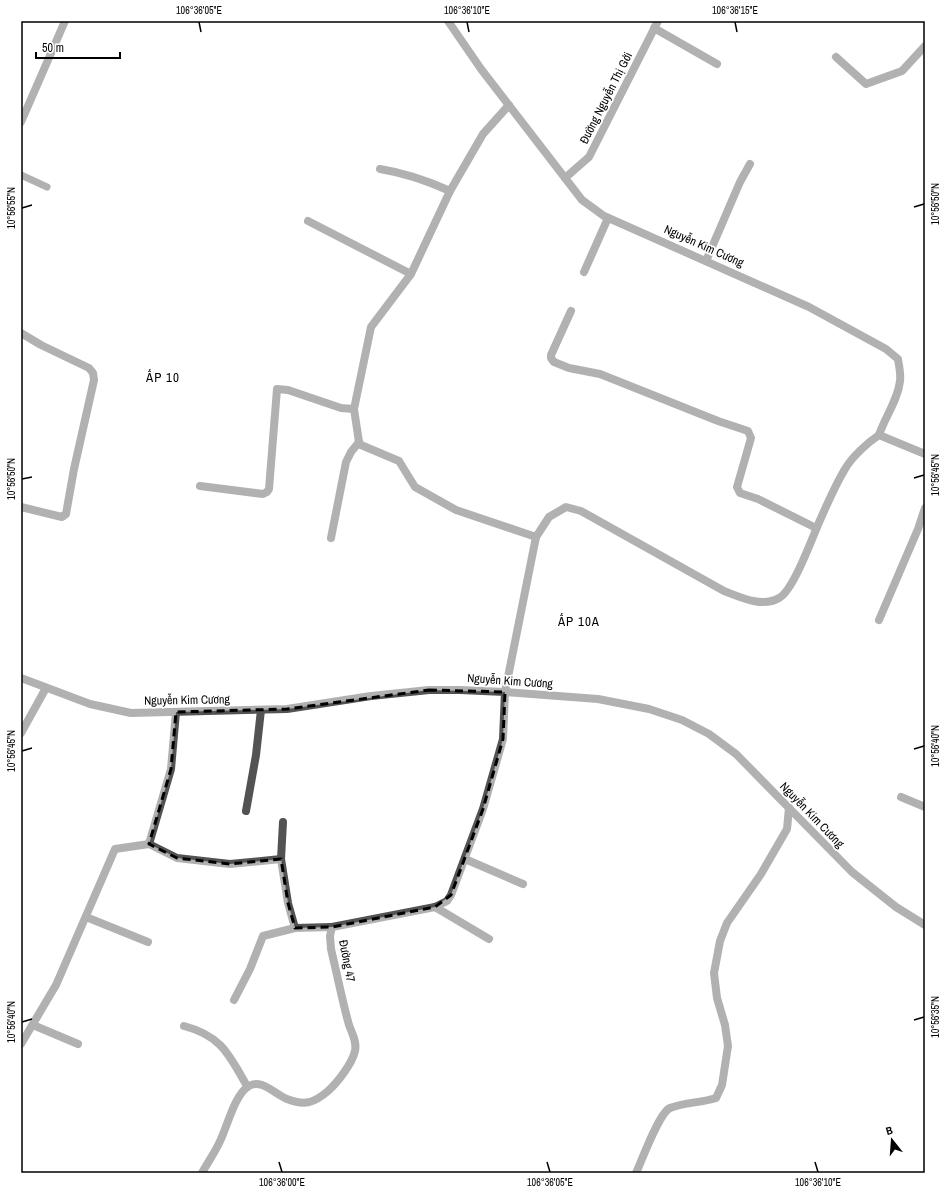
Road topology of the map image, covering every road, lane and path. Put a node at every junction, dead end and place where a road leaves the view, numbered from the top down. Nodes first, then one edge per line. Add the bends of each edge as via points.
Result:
1 (65, 21) edge
2 (448, 21) edge
3 (656, 25) edge
4 (925, 46) edge
5 (836, 57) dead end
6 (717, 64) dead end
7 (509, 105) junction
8 (21, 122) edge
9 (750, 164) dead end
10 (380, 169) dead end
11 (21, 175) edge
12 (565, 178) junction
13 (47, 187) dead end
14 (450, 191) junction
15 (608, 218) junction
16 (308, 221) dead end
17 (706, 261) junction
18 (584, 272) dead end
19 (411, 274) junction
20 (571, 312) dead end
21 (21, 333) edge
22 (354, 409) junction
23 (879, 435) junction
24 (359, 442) junction
25 (925, 454) edge
26 (200, 486) dead end
27 (21, 507) edge
28 (925, 508) edge
29 (816, 528) junction
30 (536, 537) junction
31 (331, 538) dead end
32 (880, 620) dead end
33 (21, 678) edge
34 (46, 688) junction
35 (505, 692) junction
36 (261, 710) junction
37 (176, 712) junction
38 (21, 733) edge
39 (901, 797) dead end
40 (925, 807) edge
41 (789, 808) junction
42 (246, 811) dead end
43 (283, 822) dead end
44 (149, 844) junction
45 (281, 859) junction
46 (465, 859) junction
47 (523, 884) dead end
48 (435, 907) junction
49 (86, 917) junction
50 (925, 926) edge
51 (295, 928) junction
52 (332, 928) junction
53 (489, 940) dead end
54 (148, 942) dead end
55 (234, 1000) dead end
56 (33, 1025) junction
57 (184, 1026) dead end
58 (21, 1044) edge
59 (78, 1044) dead end
60 (247, 1086) junction
61 (202, 1173) edge
62 (636, 1173) edge

1 - 8 street
2 - 7 street, Nguyễn Kim Cương
3 - 6 street
3 - 12 street, Đường Nguyễn Thị Gởi via 589,157
4 - 5 street via 902,71 866,84
7 - 12 street, Nguyễn Kim Cương
7 - 14 street via 483,134
9 - 17 street
10 - 14 street via 430,181
11 - 13 lane
12 - 15 street, Nguyễn Kim Cương via 582,200
14 - 19 street
15 - 17 street, Nguyễn Kim Cương
15 - 18 street
16 - 19 street
17 - 23 street, Nguyễn Kim Cương via 809,307 886,349 898,359 900,381
19 - 22 street via 371,327
20 - 29 street via 551,355 554,362 569,368 600,374 748,431 751,438 738,491
21 - 27 street via 89,368 94,380 66,514 62,517
22 - 24 street
22 - 26 street via 341,408 288,390 277,389 267,492 263,494
23 - 25 street
23 - 29 street via 868,442 845,467
24 - 30 street via 399,461 415,487 456,510
24 - 31 street via 350,452 346,462
28 - 32 street
29 - 30 street via 789,588 780,598 767,602 747,600 724,591 581,511 566,507 549,517
30 - 35 street, Đường 47
33 - 34 street, Nguyễn Kim Cương
34 - 37 street, Nguyễn Kim Cương via 90,704 131,713
34 - 38 street
35 - 36 street, Nguyễn Kim Cương via 429,690 287,709
35 - 41 street, Nguyễn Kim Cương via 598,699 649,708 682,720 710,734 736,754
35 - 46 street, Đường 47 via 503,739 483,809
36 - 37 street, Nguyễn Kim Cương
36 - 42 street
37 - 44 street via 171,769
39 - 40 street
41 - 50 street, Nguyễn Kim Cương via 852,872
41 - 62 street via 787,829 727,923 720,941 714,973 728,1046 722,1085 716,1098 668,1109 660,1118
43 - 45 street
44 - 45 street via 176,858 230,864
44 - 49 street via 115,849
45 - 51 street
46 - 47 street
46 - 48 street, Đường 47 via 451,895 447,901
48 - 52 street, Đường 47
48 - 53 street
49 - 54 street
49 - 56 street via 56,985
51 - 52 street
51 - 55 street via 263,936
52 - 60 street, Đường 47 via 331,949 355,1039 352,1060 335,1085 311,1102 300,1103 286,1099 262,1085 254,1083
56 - 58 street
56 - 59 street
57 - 60 street via 199,1030 217,1041 227,1052
60 - 61 street via 238,1098 221,1140

